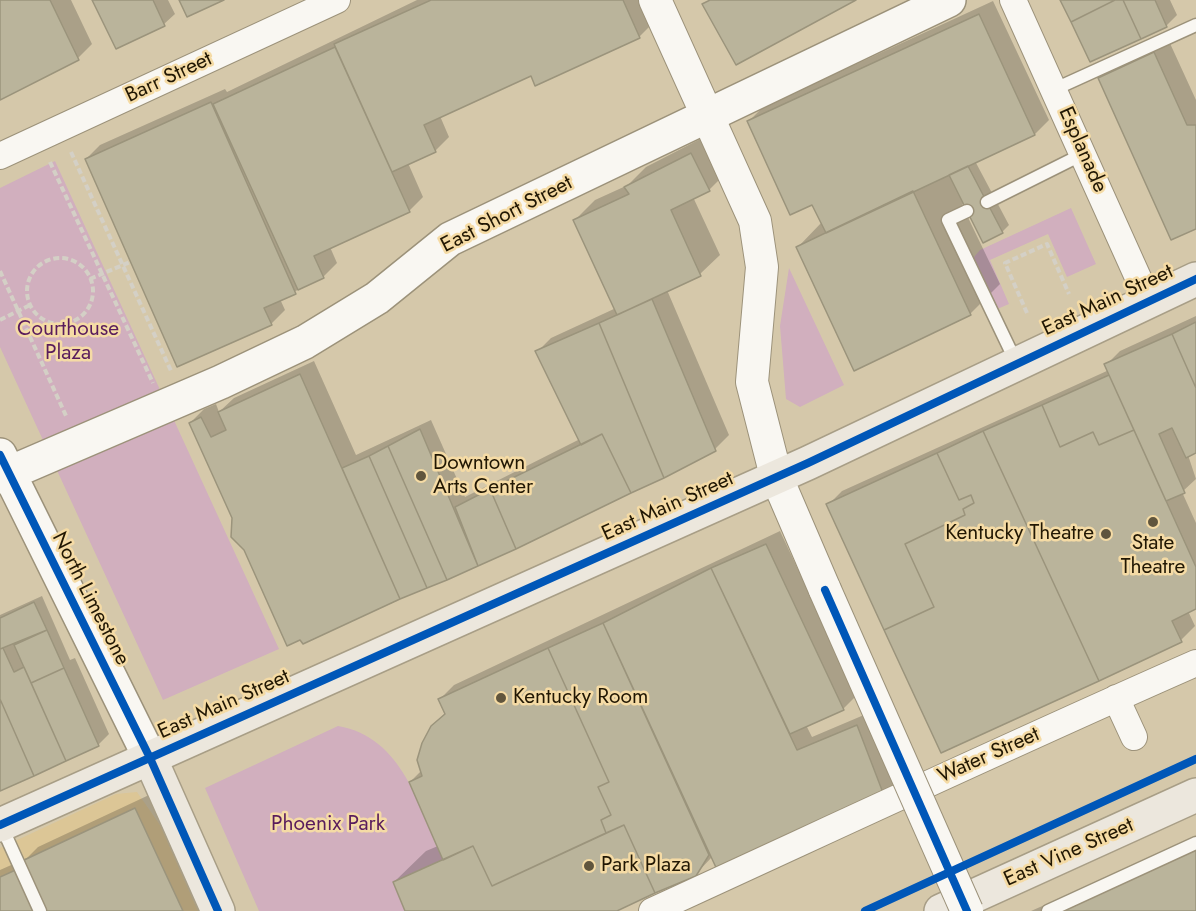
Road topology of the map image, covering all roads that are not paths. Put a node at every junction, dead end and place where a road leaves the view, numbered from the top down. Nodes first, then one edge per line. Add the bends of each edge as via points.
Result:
1 (338, 0) edge
2 (655, 0) edge
3 (949, 0) edge
4 (1012, 0) edge
5 (1196, 25) edge
6 (1055, 89) junction
7 (708, 116) junction
8 (1083, 154) junction
9 (0, 156) edge
10 (987, 202) dead end
11 (967, 211) dead end
12 (1196, 279) edge
13 (1149, 302) junction
14 (1016, 364) junction
15 (3, 468) edge
16 (776, 476) junction
17 (1196, 663) edge
18 (1116, 698) junction
19 (1134, 737) dead end
20 (150, 758) junction
21 (1196, 795) edge
22 (1, 825) edge
23 (1196, 843) edge
24 (40, 911) edge
25 (218, 911) edge
26 (652, 911) edge
27 (941, 911) edge
28 (968, 911) edge
29 (1048, 911) edge

1 - 9 street, Barr Street
2 - 7 street
3 - 7 main road, East Short Street
4 - 6 street, Esplanade
5 - 6 lane
6 - 8 street, Esplanade
7 - 15 main road, East Short Street via 450,239 378,298 305,342 221,382
7 - 16 street via 750,207 761,251 752,382
8 - 10 lane
8 - 13 street, Esplanade
11 - 14 lane via 948,220
12 - 13 main road, East Main Street
13 - 14 main road, East Main Street
14 - 16 main road, East Main Street
15 - 20 main road, North Limestone
16 - 20 main road, East Main Street
16 - 28 street, bridge
17 - 18 street, Water Street
18 - 19 street
18 - 26 street, Water Street
20 - 22 main road, East Main Street
20 - 25 main road
21 - 27 main road, East Vine Street
22 - 24 lane
23 - 29 lane

